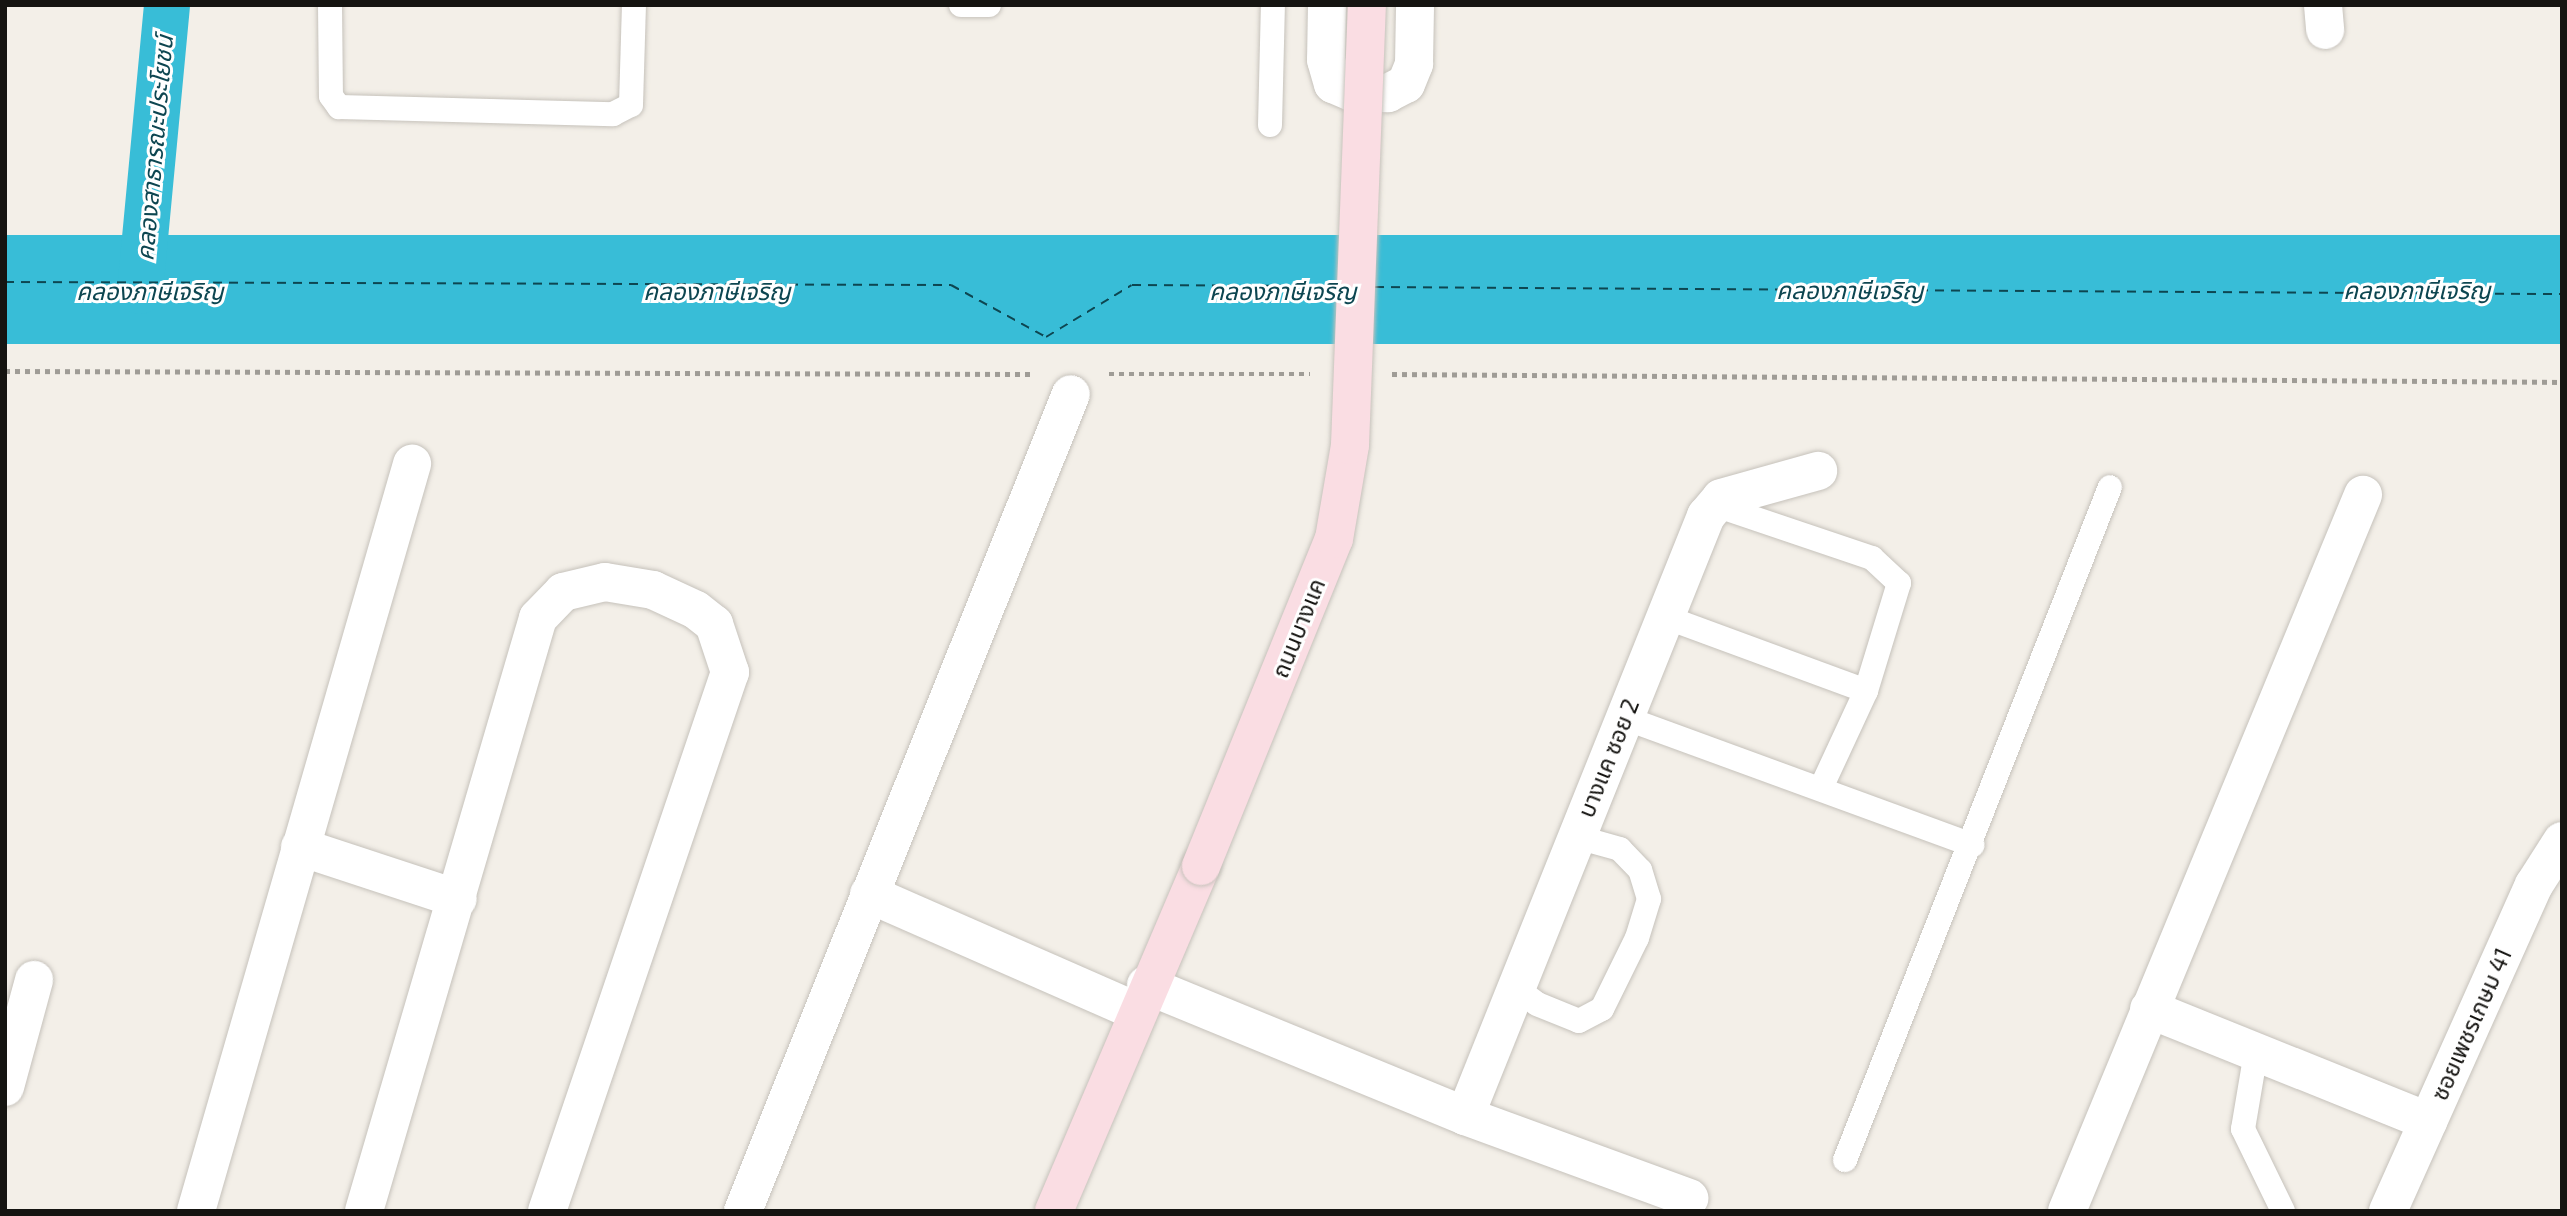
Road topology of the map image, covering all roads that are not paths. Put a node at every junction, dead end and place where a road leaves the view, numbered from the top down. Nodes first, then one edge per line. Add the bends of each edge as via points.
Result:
1 (330, 5) edge
2 (634, 5) edge
3 (961, 5) edge
4 (989, 5) edge
5 (1273, 5) edge
6 (1327, 5) edge
7 (1367, 5) edge
8 (1415, 5) edge
9 (1270, 125) dead end
10 (1060, 384) road end
11 (412, 464) dead end
12 (1818, 471) dead end
13 (2110, 487) dead end
14 (2363, 495) dead end
15 (1715, 505) junction
16 (1665, 617) junction
17 (1866, 691) junction
18 (1625, 718) junction
19 (1822, 786) junction
20 (1577, 837) junction
21 (2562, 841) edge
22 (1972, 845) junction
23 (300, 847) junction
24 (869, 894) junction
25 (458, 899) junction
26 (34, 980) dead end
27 (1516, 988) junction
28 (1141, 998) junction
29 (2149, 1009) junction
30 (2256, 1052) junction
31 (5, 1087) edge
32 (1465, 1116) junction
33 (2428, 1121) junction
34 (1845, 1160) dead end
35 (1689, 1198) dead end
36 (196, 1211) edge
37 (364, 1211) edge
38 (547, 1211) edge
39 (743, 1211) edge
40 (1054, 1211) edge
41 (2067, 1211) edge
42 (2283, 1211) edge
43 (2389, 1211) edge

1 - 2 lane via 331,96 340,107 613,114 631,105
3 - 4 lane
5 - 9 lane
6 - 8 street via 1325,60 1334,84 1352,92 1388,93 1406,84 1414,64
7 - 28 main road, ถนนบางแค, bridge via 1350,445 1334,539
10 - 24 street
11 - 23 street
12 - 15 street
13 - 22 lane
14 - 29 street
15 - 16 street, บางแค ซอย 2
15 - 17 lane via 1872,558 1899,583
16 - 17 lane
16 - 18 street, บางแค ซอย 2
17 - 19 lane
18 - 19 lane
18 - 20 street, บางแค ซอย 2
19 - 22 lane
20 - 27 street, บางแค ซอย 2
20 - 27 lane via 1620,849 1640,870 1649,899 1637,938 1602,1009 1579,1021 1537,1004
21 - 33 street, ซอยเพชรเกษม 41 via 2534,885
22 - 34 lane
23 - 25 street
23 - 36 street
24 - 28 street
24 - 39 street
25 - 37 street
25 - 38 street via 538,618 548,603 582,586 630,585 675,599 714,624 730,672
26 - 31 street
27 - 32 street, บางแค ซอย 2
28 - 32 street
28 - 40 main road, ถนนบางแค
29 - 30 street
29 - 41 street
30 - 33 street
30 - 42 lane via 2243,1129
32 - 35 street
33 - 43 street, ซอยเพชรเกษม 41

